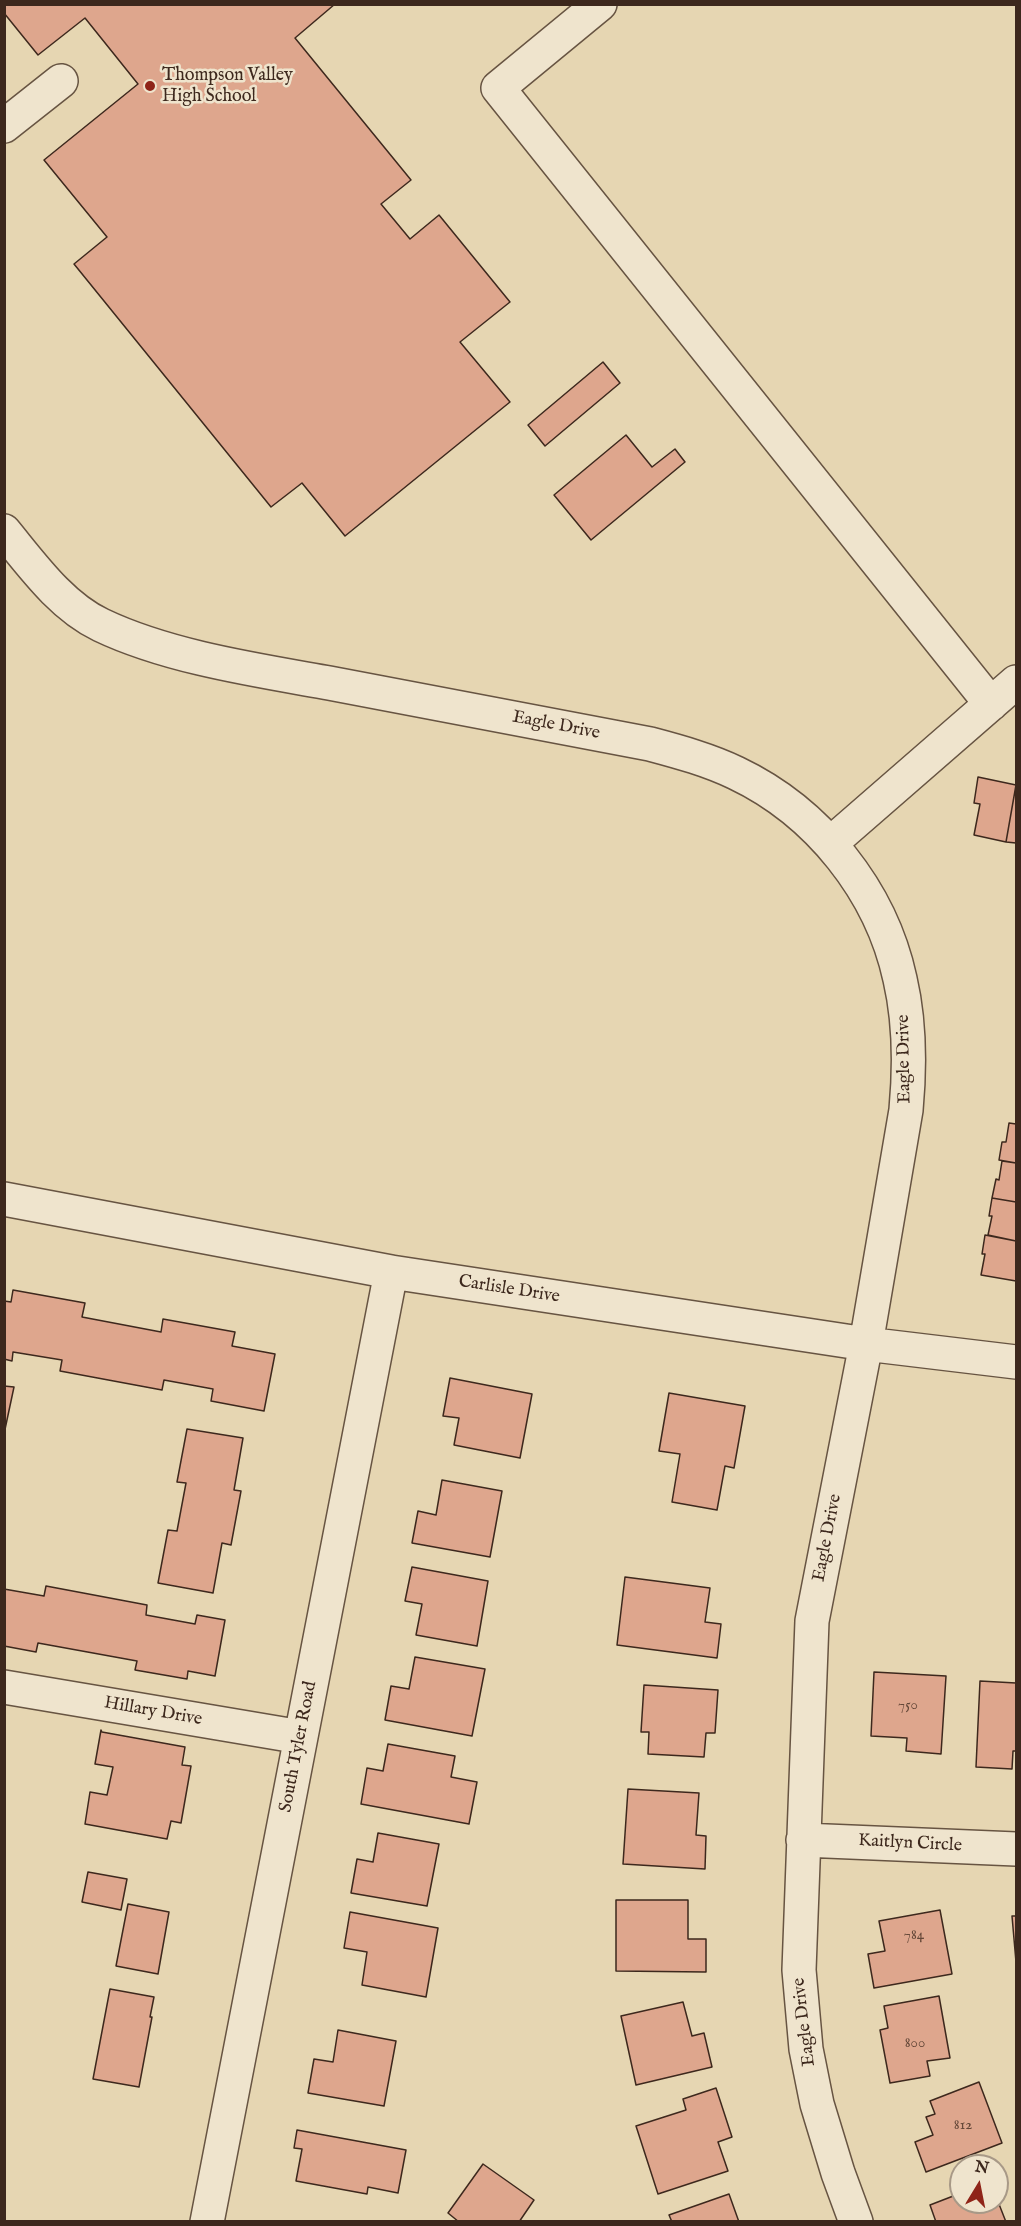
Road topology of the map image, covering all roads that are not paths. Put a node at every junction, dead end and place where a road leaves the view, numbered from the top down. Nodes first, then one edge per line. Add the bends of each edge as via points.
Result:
1 (600, 4) edge
2 (61, 81) dead end
3 (4, 126) edge
4 (4, 531) edge
5 (1017, 682) edge
6 (991, 704) junction
7 (831, 843) junction
8 (4, 1199) edge
9 (391, 1272) junction
10 (866, 1344) junction
11 (1017, 1362) edge
12 (4, 1687) edge
13 (301, 1737) junction
14 (803, 1840) junction
15 (1017, 1849) edge
16 (207, 2222) edge
17 (856, 2222) edge

1 - 6 street via 498,88
2 - 3 street
4 - 7 street, Eagle Drive via 75,608 100,625 130,637 250,669 650,744 699,757 771,792
5 - 6 street
6 - 7 street
7 - 10 street, Eagle Drive via 873,907 891,945 905,1006 909,1073 906,1110
8 - 9 street, Carlisle Drive
9 - 10 street, Carlisle Drive
9 - 13 street, South Tyler Road
10 - 11 street, Carlisle Drive
10 - 14 street, Eagle Drive via 812,1621
12 - 13 street, Hillary Drive
13 - 16 street, South Tyler Road
14 - 15 street, Kaitlyn Circle
14 - 17 street, Eagle Drive via 799,1970 806,2049 817,2104

